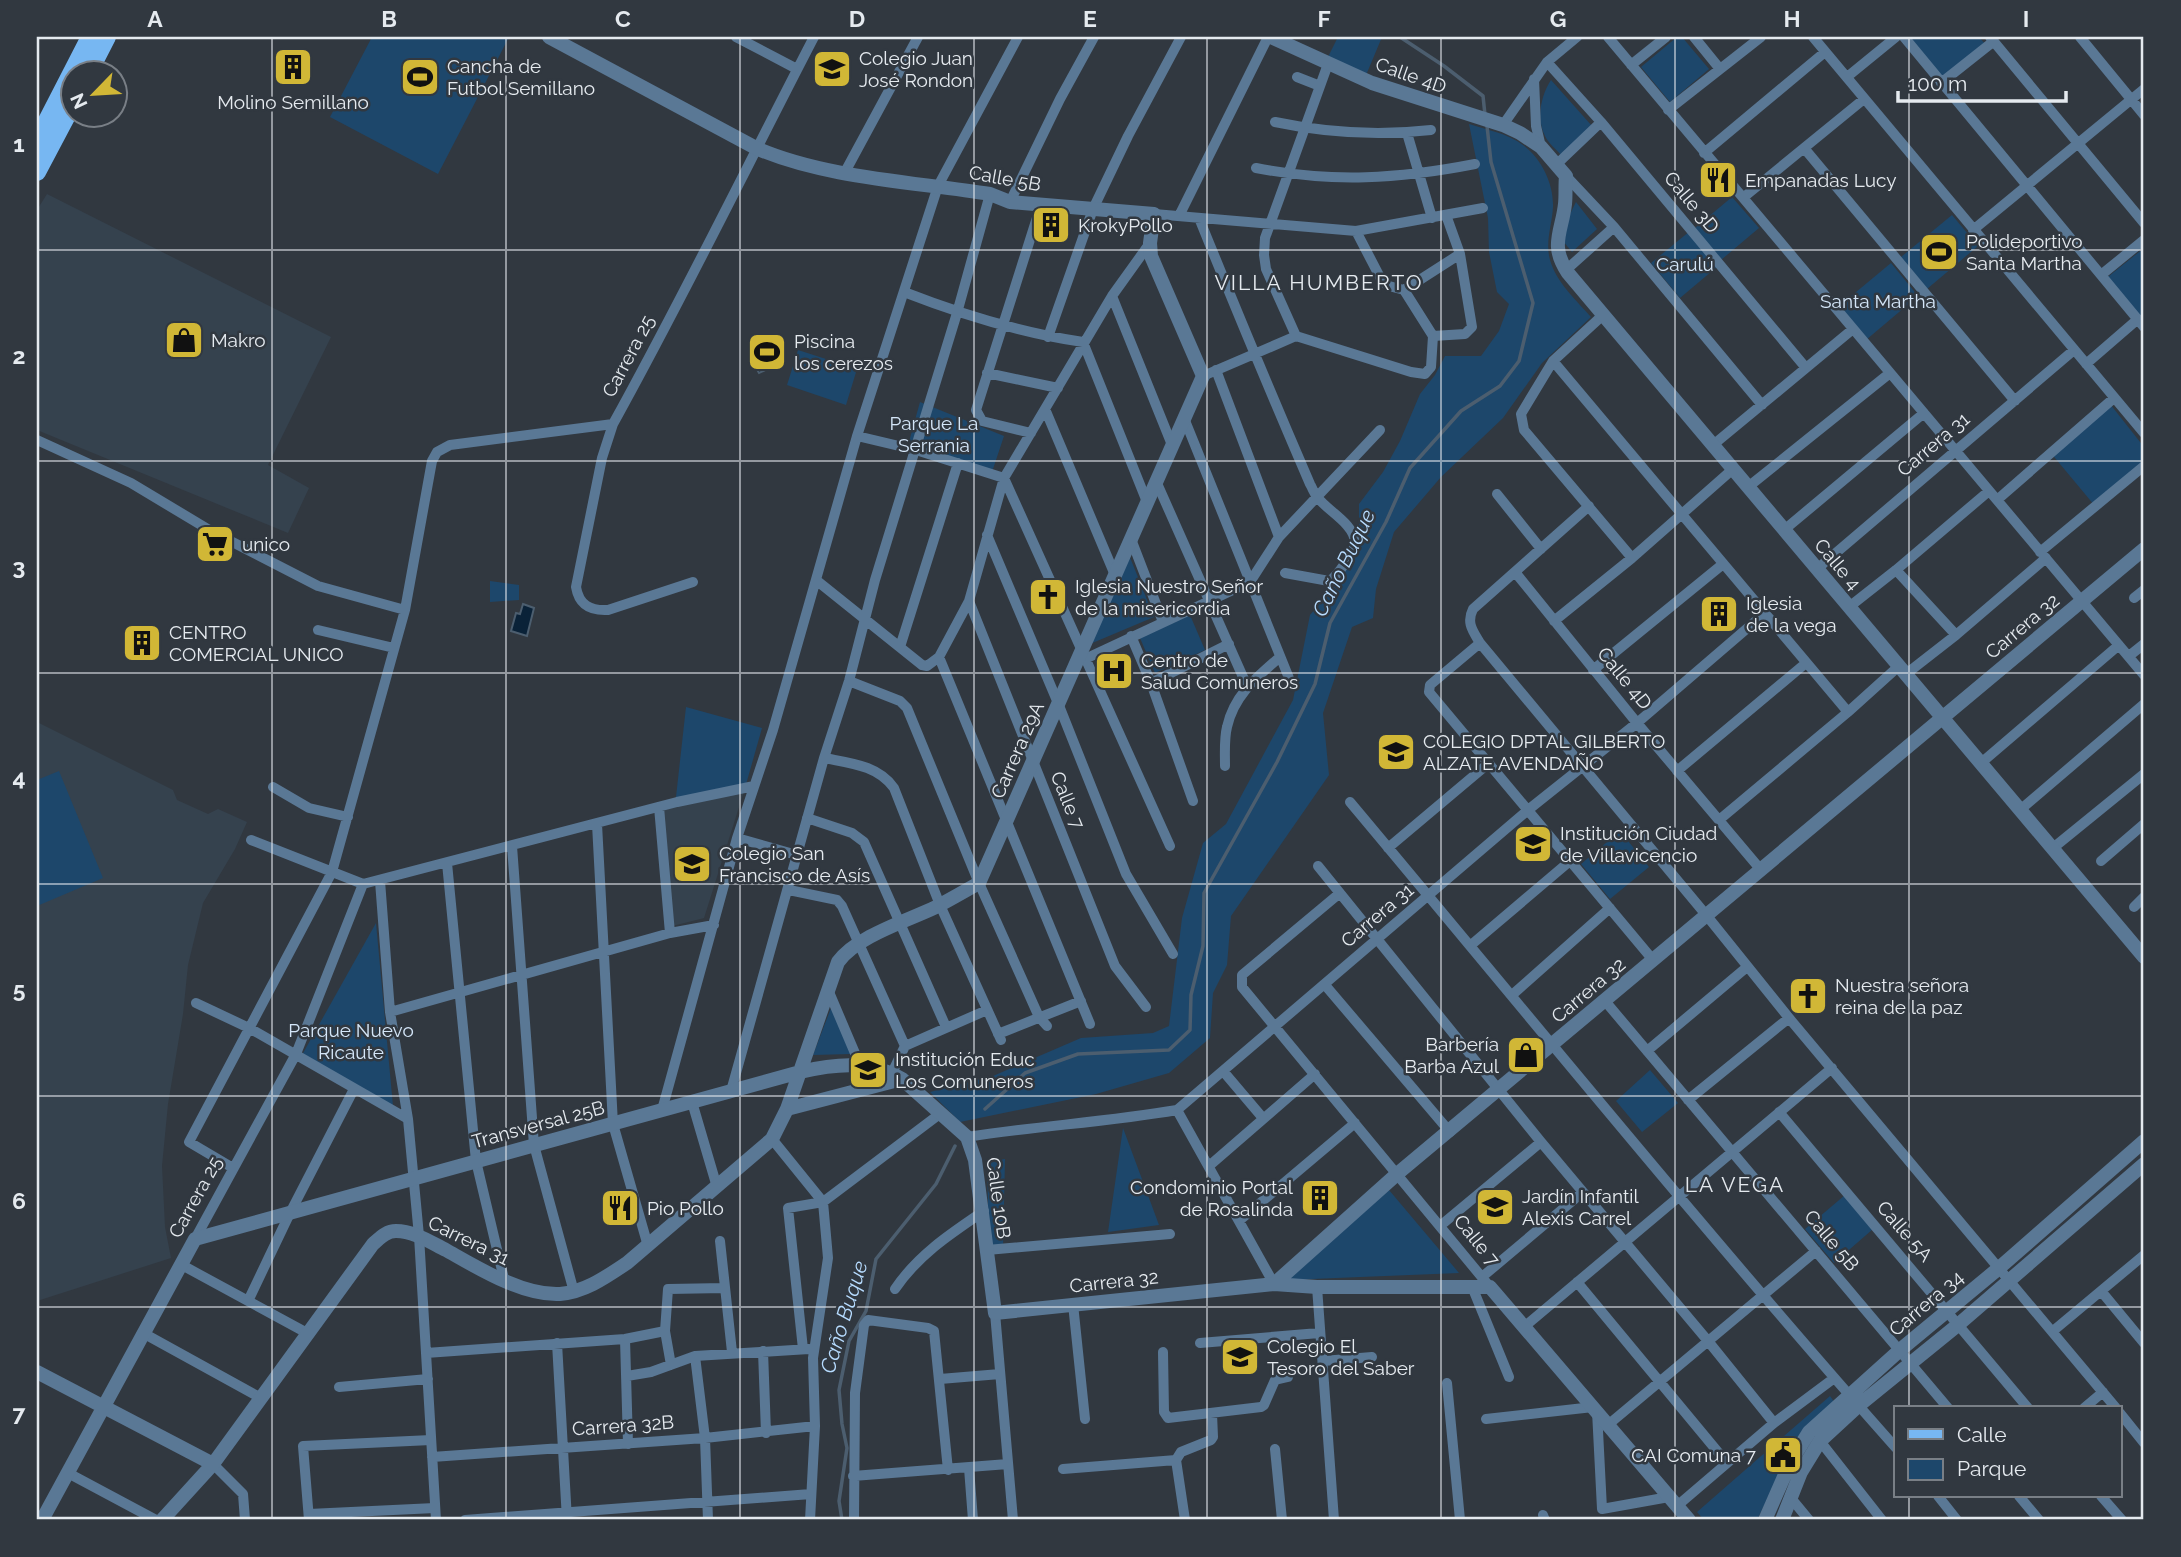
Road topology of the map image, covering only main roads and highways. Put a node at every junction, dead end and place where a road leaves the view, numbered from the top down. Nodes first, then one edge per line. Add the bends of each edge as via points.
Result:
1 (90, 37) edge
2 (107, 37) edge
3 (95, 60) edge
4 (60, 128) edge
5 (37, 140) edge
6 (37, 172) edge

1 - 5 main road
2 - 3 main road
4 - 6 main road

